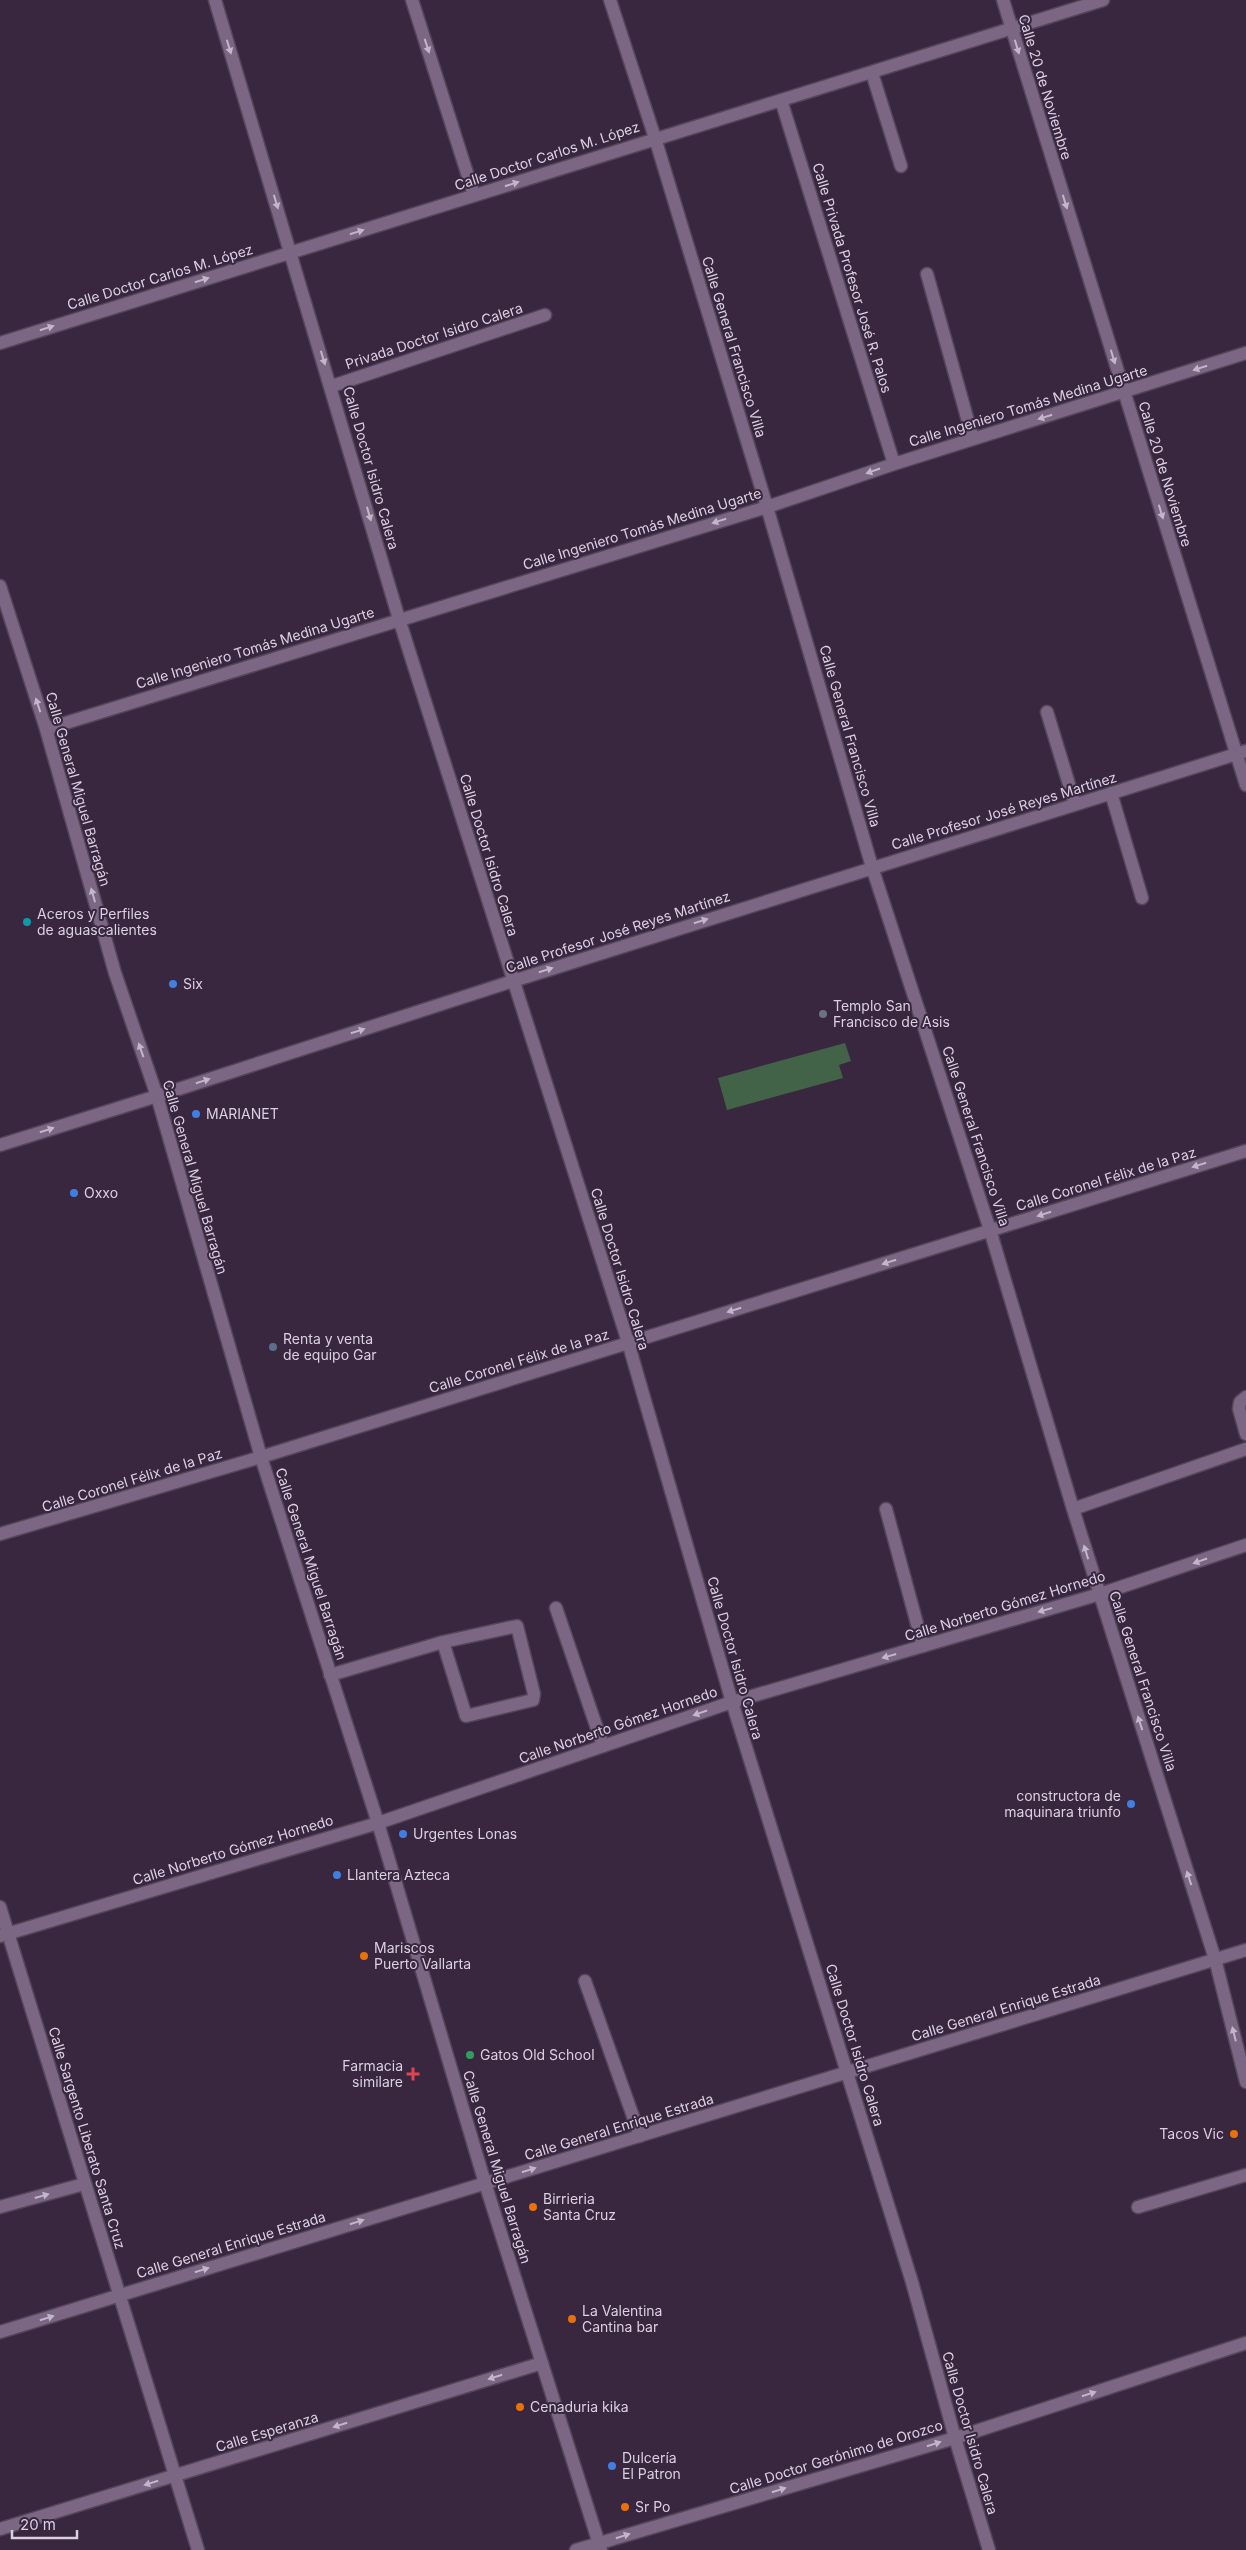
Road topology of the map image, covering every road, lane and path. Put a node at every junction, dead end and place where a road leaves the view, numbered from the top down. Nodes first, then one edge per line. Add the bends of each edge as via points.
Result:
1 (216, 0) edge
2 (412, 0) edge
3 (610, 0) edge
4 (1004, 0) edge
5 (1103, 0) edge
6 (1011, 28) junction
7 (872, 73) junction
8 (781, 100) junction
9 (655, 138) junction
10 (902, 166) dead end
11 (474, 196) junction
12 (291, 252) junction
13 (927, 274) dead end
14 (545, 315) dead end
15 (0, 343) edge
16 (1246, 353) edge
17 (332, 386) junction
18 (1124, 392) junction
19 (974, 439) junction
20 (894, 464) junction
21 (767, 507) junction
22 (0, 586) edge
23 (399, 619) junction
24 (1047, 712) dead end
25 (46, 729) junction
26 (1241, 752) edge
27 (1246, 785) edge
28 (1111, 793) junction
29 (1075, 804) junction
30 (872, 867) junction
31 (1142, 898) dead end
32 (513, 981) junction
33 (157, 1096) junction
34 (0, 1144) edge
35 (1246, 1151) edge
36 (990, 1230) junction
37 (628, 1342) junction
38 (1246, 1397) edge
39 (1246, 1434) edge
40 (1246, 1449) edge
41 (261, 1457) junction
42 (1072, 1508) junction
43 (886, 1509) dead end
44 (0, 1534) edge
45 (1246, 1545) edge
46 (1100, 1594) junction
47 (556, 1608) dead end
48 (443, 1642) junction
49 (923, 1646) junction
50 (330, 1675) junction
51 (732, 1702) junction
52 (603, 1746) junction
53 (378, 1823) junction
54 (0, 1907) edge
55 (4, 1934) edge
56 (1246, 1950) edge
57 (1215, 1959) junction
58 (585, 1981) dead end
59 (848, 2072) junction
60 (1246, 2082) edge
61 (640, 2136) junction
62 (1246, 2175) edge
63 (485, 2183) junction
64 (84, 2184) junction
65 (1138, 2207) dead end
66 (0, 2208) edge
67 (121, 2295) junction
68 (0, 2332) edge
69 (1246, 2343) edge
70 (542, 2363) junction
71 (955, 2438) junction
72 (174, 2476) junction
73 (0, 2529) edge
74 (600, 2547) edge
75 (198, 2550) edge
76 (576, 2550) edge
77 (989, 2550) edge

1 -> 12 street, Calle Doctor Isidro Calera
2 -> 11 street
3 - 9 street, Calle General Francisco Villa
4 - 6 street, Calle 20 de Noviembre
5 - 6 street, Calle Doctor Carlos M. López
6 - 7 street, Calle Doctor Carlos M. López
6 -> 18 street, Calle 20 de Noviembre
7 - 8 street, Calle Doctor Carlos M. López
7 - 10 street
8 - 9 street, Calle Doctor Carlos M. López
8 - 20 street, Calle Privada Profesor José R. Palos
11 -> 9 street, Calle Doctor Carlos M. López
9 - 21 street, Calle General Francisco Villa
12 -> 11 street, Calle Doctor Carlos M. López
15 -> 12 street, Calle Doctor Carlos M. López
12 -> 17 street, Calle Doctor Isidro Calera
13 - 19 street
14 - 17 street, Privada Doctor Isidro Calera
16 -> 18 street, Calle Ingeniero Tomás Medina Ugarte
17 -> 23 street, Calle Doctor Isidro Calera
18 -> 19 street, Calle Ingeniero Tomás Medina Ugarte
18 -> 26 street, Calle 20 de Noviembre
19 - 20 street, Calle Ingeniero Tomás Medina Ugarte
20 -> 21 street, Calle Ingeniero Tomás Medina Ugarte
21 -> 23 street, Calle Ingeniero Tomás Medina Ugarte
21 - 30 street, Calle General Francisco Villa
25 -> 22 street, Calle General Miguel Barragán
23 - 25 street, Calle Ingeniero Tomás Medina Ugarte
23 - 32 street, Calle Doctor Isidro Calera
24 - 29 street
33 -> 25 street, Calle General Miguel Barragán via 115,973
26 - 27 street, Calle 20 de Noviembre
26 - 28 street, Calle Profesor José Reyes Martínez
28 - 29 street, Calle Profesor José Reyes Martínez
28 - 31 street
29 - 30 street, Calle Profesor José Reyes Martínez
32 -> 30 street, Calle Profesor José Reyes Martínez
30 - 36 street, Calle General Francisco Villa
33 -> 32 street, Calle Profesor José Reyes Martínez
32 - 37 street, Calle Doctor Isidro Calera
34 -> 33 street, Calle Profesor José Reyes Martínez
33 - 41 street, Calle General Miguel Barragán
35 -> 36 street, Calle Coronel Félix de la Paz
36 -> 37 street, Calle Coronel Félix de la Paz
36 - 42 street, Calle General Francisco Villa
37 - 41 street, Calle Coronel Félix de la Paz
37 - 51 street, Calle Doctor Isidro Calera
38 - 39 street via 1240,1402 1239,1409
40 - 42 street
41 - 44 street, Calle Coronel Félix de la Paz
41 - 50 street, Calle General Miguel Barragán
46 -> 42 street, Calle General Francisco Villa
43 - 49 street
45 -> 46 street, Calle Norberto Gómez Hornedo
46 -> 49 street, Calle Norberto Gómez Hornedo
57 -> 46 street, Calle General Francisco Villa
47 - 52 street
48 - 48 street via 517,1626 534,1694 532,1700 466,1716
48 - 50 street
49 -> 51 street, Calle Norberto Gómez Hornedo
50 - 53 street, Calle General Miguel Barragán
51 -> 52 street, Calle Norberto Gómez Hornedo
51 - 59 street, Calle Doctor Isidro Calera
52 - 53 street, Calle Norberto Gómez Hornedo
53 - 55 street, Calle Norberto Gómez Hornedo
53 - 63 street, Calle General Miguel Barragán
54 - 55 street, Calle Sargento Liberato Santa Cruz
55 - 64 street, Calle Sargento Liberato Santa Cruz
56 - 57 street, Calle General Enrique Estrada
57 - 59 street, Calle General Enrique Estrada
60 -> 57 street, Calle General Francisco Villa
58 - 61 street
59 - 61 street, Calle General Enrique Estrada
59 - 71 street, Calle Doctor Isidro Calera via 912,2282
63 -> 61 street, Calle General Enrique Estrada
62 - 65 street
67 -> 63 street, Calle General Enrique Estrada
63 - 70 street, Calle General Miguel Barragán
66 -> 64 street
64 - 67 street, Calle Sargento Liberato Santa Cruz
68 -> 67 street, Calle General Enrique Estrada
67 - 72 street, Calle Sargento Liberato Santa Cruz
71 -> 69 street, Calle Doctor Gerónimo de Orozco
70 -> 72 street, Calle Esperanza
70 - 74 street, Calle General Miguel Barragán
74 -> 71 street, Calle Doctor Gerónimo de Orozco
71 - 77 street, Calle Doctor Isidro Calera
72 -> 73 street, Calle Esperanza
72 - 75 street, Calle Sargento Liberato Santa Cruz
74 - 76 street, Calle Doctor Gerónimo de Orozco

